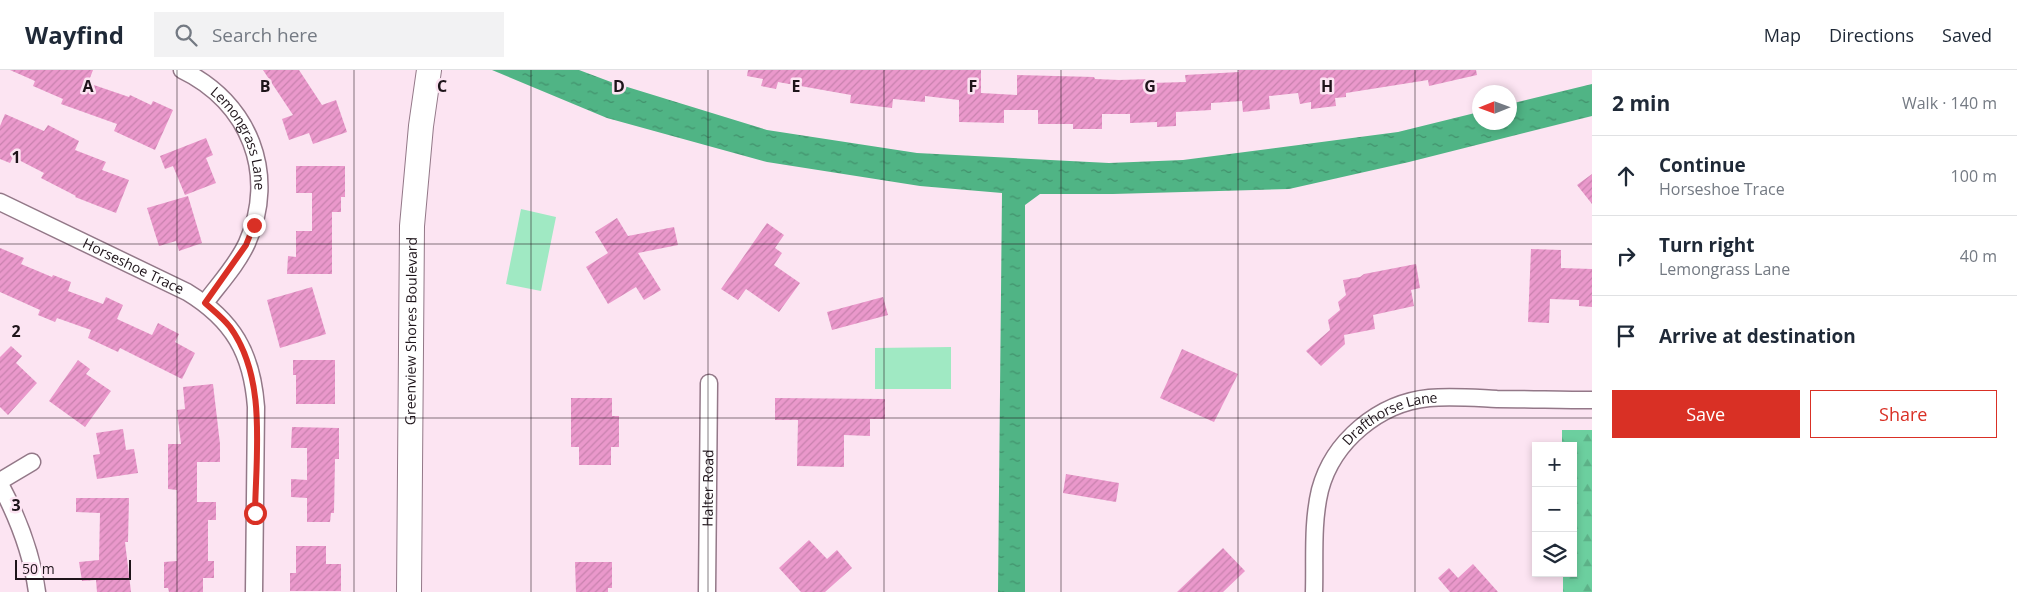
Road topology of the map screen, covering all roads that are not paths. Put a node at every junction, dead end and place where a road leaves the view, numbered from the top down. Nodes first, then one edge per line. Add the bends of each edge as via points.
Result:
1 (182, 70) edge
2 (429, 70) edge
3 (0, 202) edge
4 (205, 303) junction
5 (709, 383) dead end
6 (1592, 400) edge
7 (32, 462) dead end
8 (0, 483) edge
9 (37, 592) edge
10 (254, 592) edge
11 (409, 592) edge
12 (706, 592) edge
13 (1314, 592) edge

1 - 4 street, Lemongrass Lane via 214,89 242,122 251,141 260,183 259,204 246,245
2 - 11 street, Greenview Shores Boulevard via 412,226
3 - 4 street, Horseshoe Trace
4 - 10 street, Horseshoe Trace via 230,327 241,345 255,385
5 - 12 street, Halter Road
6 - 13 street, Drafthorse Lane via 1440,397 1398,405 1378,414 1339,450 1320,489
7 - 8 street
8 - 9 street via 26,544

